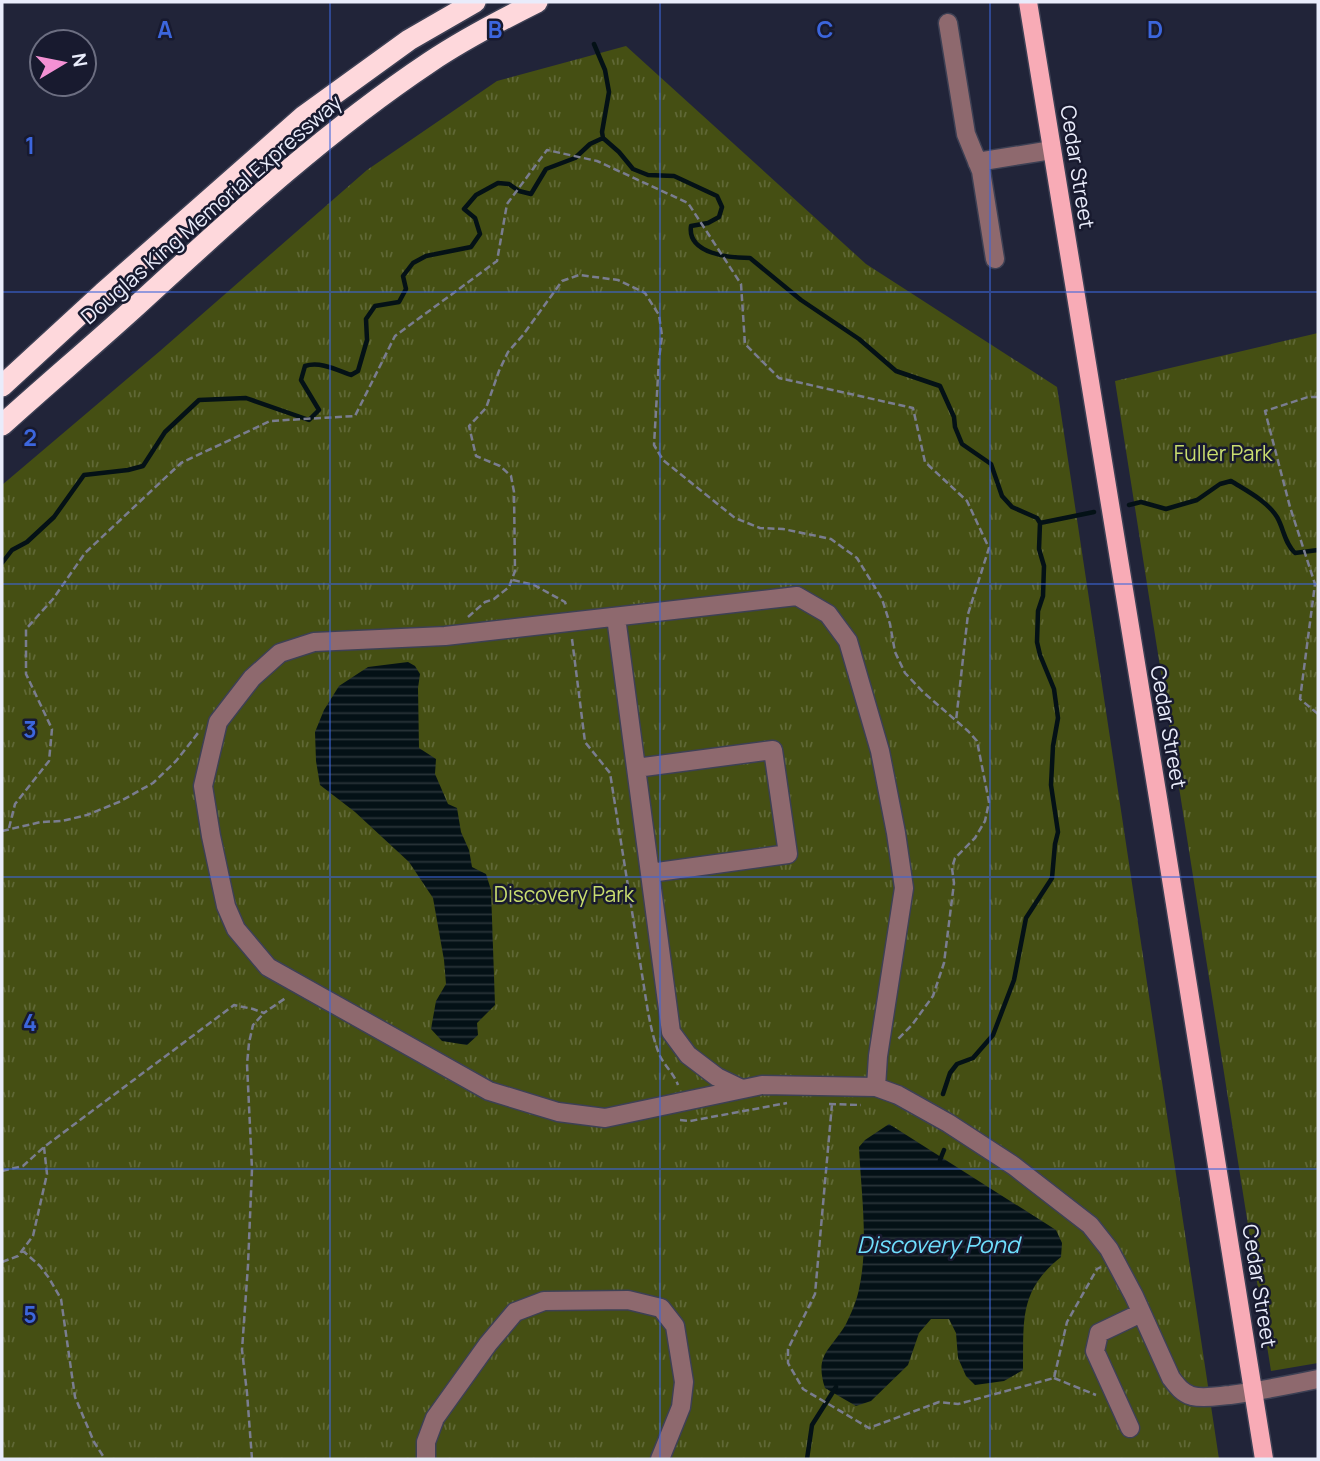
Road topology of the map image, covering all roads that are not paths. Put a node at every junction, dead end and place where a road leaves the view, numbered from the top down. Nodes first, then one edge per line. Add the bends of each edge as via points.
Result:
1 (475, 2) edge
2 (537, 2) edge
3 (1028, 2) edge
4 (948, 23) dead end
5 (1052, 150) junction
6 (977, 162) junction
7 (995, 259) dead end
8 (2, 386) edge
9 (2, 425) edge
10 (616, 617) junction
11 (636, 768) junction
12 (650, 873) junction
13 (876, 1087) junction
14 (742, 1089) junction
15 (1141, 1312) junction
16 (1318, 1379) edge
17 (1254, 1392) junction
18 (1130, 1428) dead end
19 (426, 1459) edge
20 (660, 1459) edge
21 (1264, 1459) edge

1 - 8 highway, Douglas King Memorial Expressway via 409,40 304,116
2 - 9 highway, Douglas King Memorial Expressway via 432,61 311,149
3 - 5 main road, Cedar Street
4 - 6 lane via 966,134
5 - 6 lane
5 - 17 main road, Cedar Street
6 - 7 lane
10 - 11 lane
10 - 13 lane via 797,596 828,614 848,641 880,751 904,888
10 - 14 lane via 446,636 314,642 280,653 252,677 218,722 203,786 226,906 236,929 268,967 489,1091 558,1112 605,1118
11 - 12 lane
11 - 12 lane via 773,750 789,854
12 - 14 lane via 670,1032 688,1055
13 - 14 lane via 762,1085
13 - 15 lane via 948,1123 1014,1166 1090,1225 1109,1249
15 - 17 lane via 1171,1378 1187,1394 1211,1397
15 - 18 lane via 1099,1333 1095,1351
16 - 17 lane
17 - 21 main road, Cedar Street
19 - 20 lane via 426,1442 435,1418 515,1312 544,1301 628,1300 661,1308 675,1326 684,1382 681,1407

